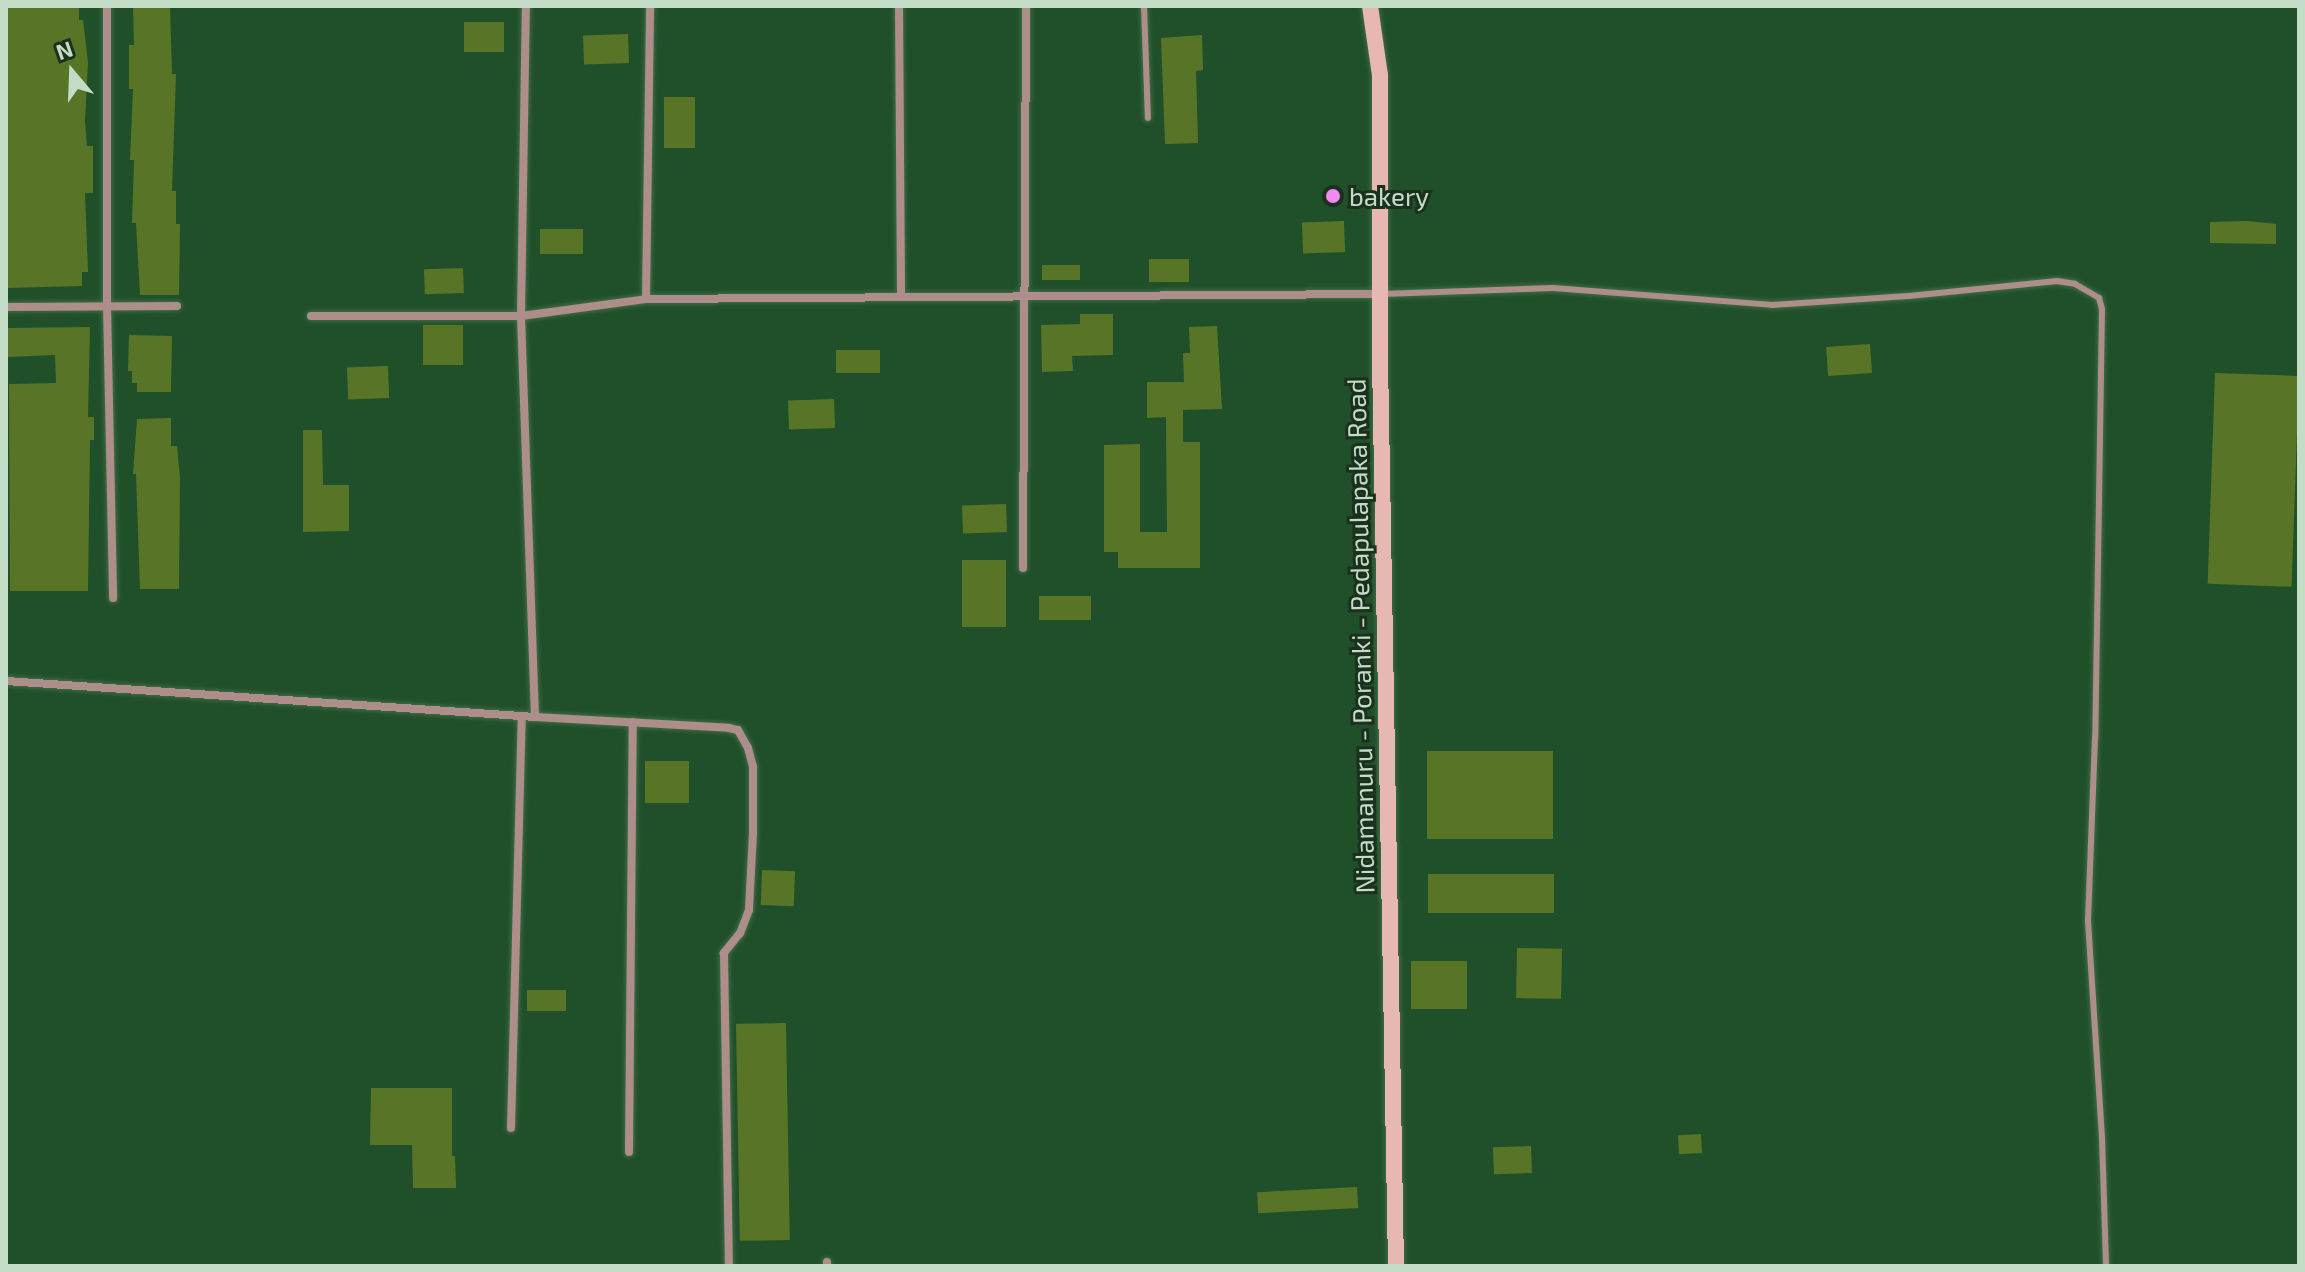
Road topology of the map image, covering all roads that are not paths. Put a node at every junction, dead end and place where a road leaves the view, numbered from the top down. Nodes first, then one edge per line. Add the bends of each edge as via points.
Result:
1 (107, 6) edge
2 (526, 6) edge
3 (650, 6) edge
4 (899, 6) edge
5 (1026, 6) edge
6 (1144, 6) edge
7 (1370, 6) edge
8 (1148, 118) dead end
9 (1379, 294) junction
10 (1026, 295) junction
11 (901, 296) junction
12 (646, 299) junction
13 (107, 306) junction
14 (177, 306) dead end
15 (6, 307) edge
16 (311, 316) dead end
17 (521, 316) junction
18 (1023, 568) dead end
19 (113, 598) dead end
20 (6, 681) edge
21 (522, 717) junction
22 (535, 717) junction
23 (633, 722) junction
24 (511, 1128) dead end
25 (629, 1152) dead end
26 (729, 1266) edge
27 (1396, 1266) edge
28 (2106, 1266) edge

1 - 13 street
2 - 17 street
3 - 12 street
4 - 11 street
5 - 10 street
6 - 8 lane
7 - 9 main road, Nidamanuru - Poranki - Pedapulapaka Road via 1380,75
9 - 10 street
9 - 27 main road, Nidamanuru - Poranki - Pedapulapaka Road
9 - 28 lane via 1553,288 1772,305 2057,281 2099,298 2088,921
10 - 11 street
10 - 18 street
11 - 12 street
12 - 17 street
13 - 14 street
13 - 15 street
13 - 19 street
16 - 17 street
17 - 22 street
20 - 21 street
21 - 22 street
21 - 24 street
22 - 23 street
23 - 25 street
23 - 26 street via 738,730 753,767 749,910 724,953

